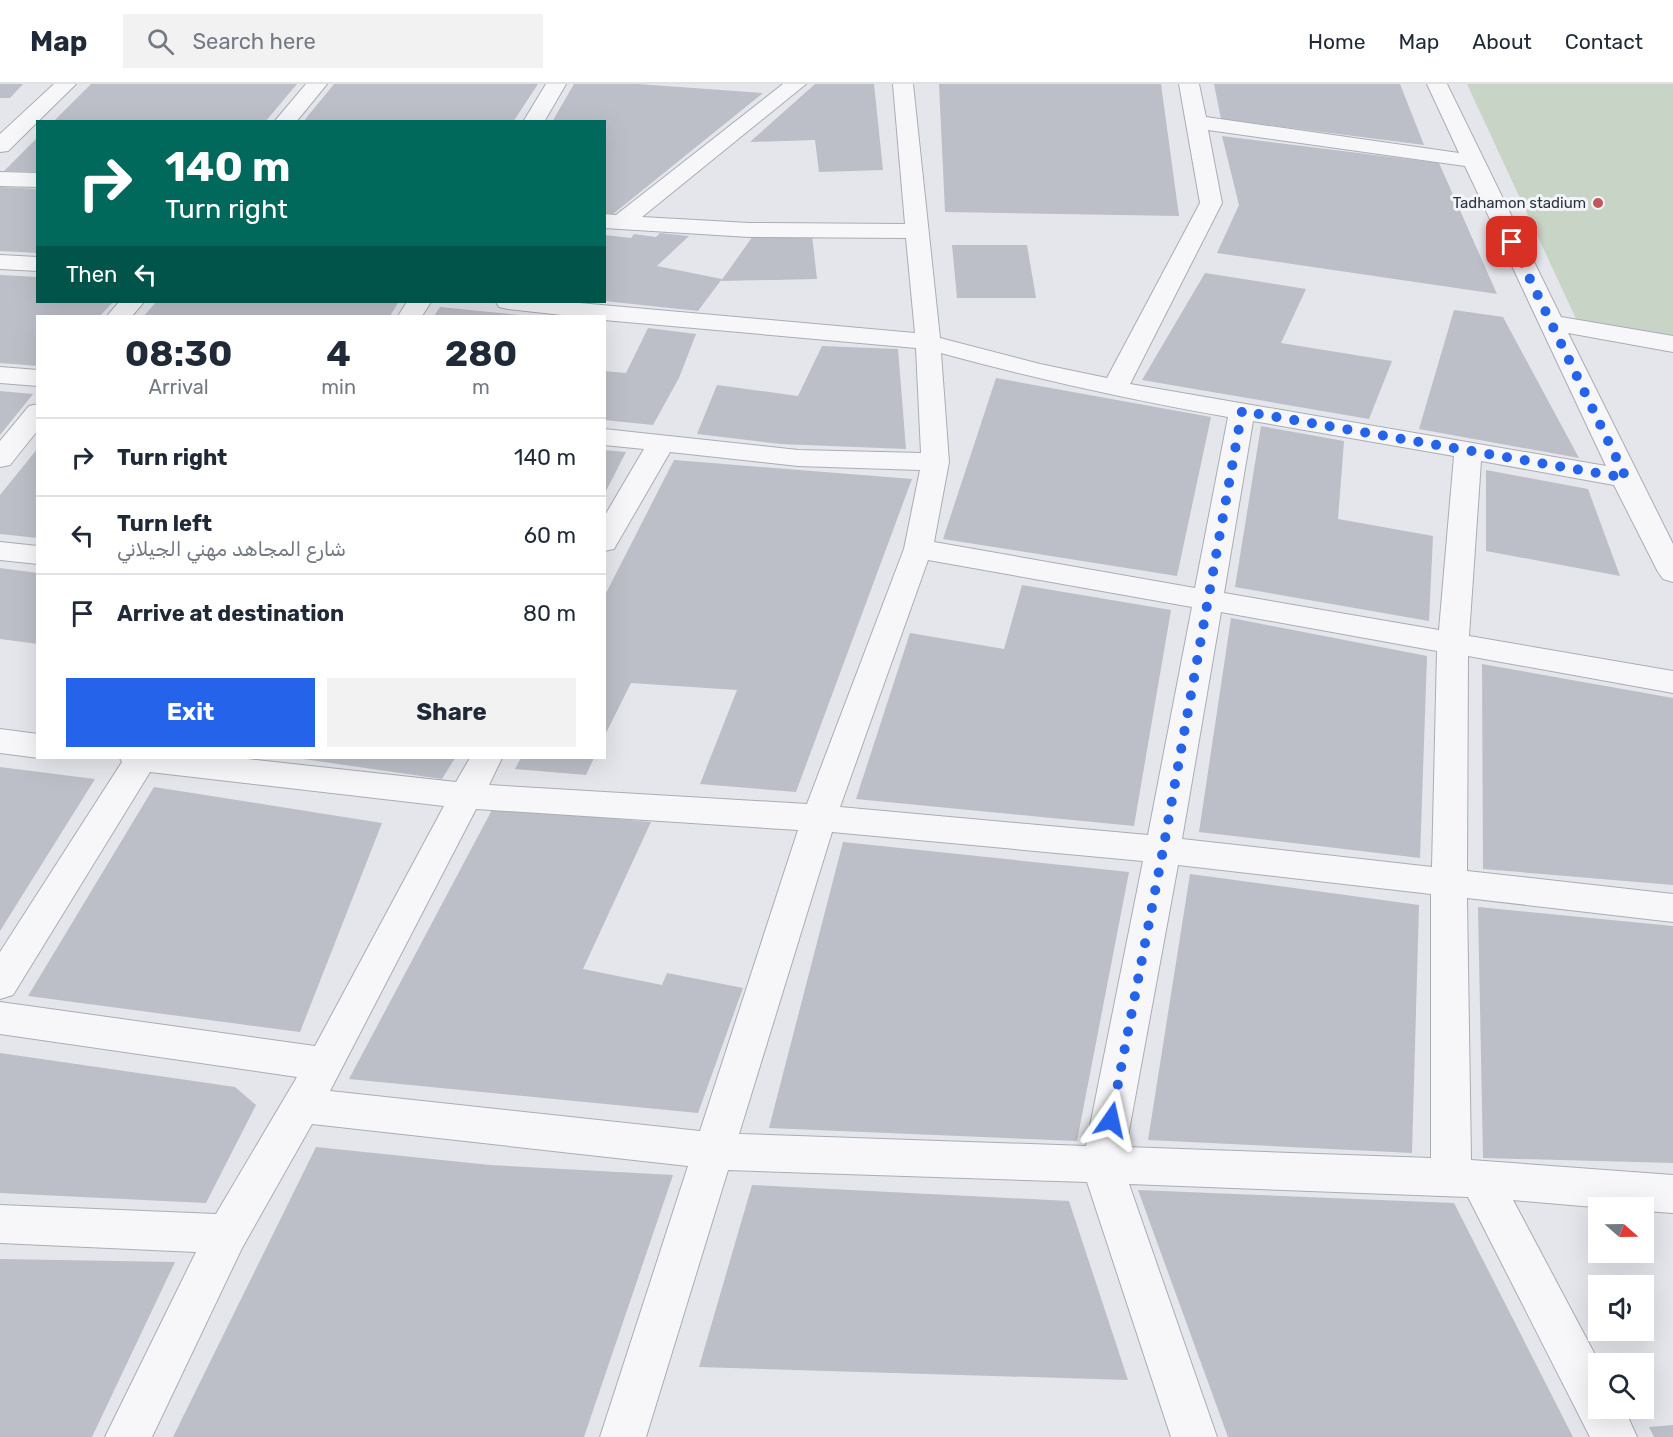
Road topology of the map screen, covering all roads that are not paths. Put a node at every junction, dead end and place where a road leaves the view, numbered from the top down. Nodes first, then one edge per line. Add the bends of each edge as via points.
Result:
1 (66, 84) edge
2 (317, 84) edge
3 (556, 84) edge
4 (903, 84) edge
5 (1189, 84) edge
6 (1437, 84) edge
7 (769, 85) edge
8 (794, 85) edge
9 (286, 120) edge
10 (534, 120) edge
11 (0, 121) edge
12 (26, 121) junction
13 (1196, 122) junction
14 (0, 146) edge
15 (1473, 160) junction
16 (0, 179) edge
17 (36, 180) edge
18 (613, 222) edge
19 (916, 231) junction
20 (0, 262) edge
21 (36, 264) edge
22 (131, 303) edge
23 (517, 303) edge
24 (120, 315) edge
25 (1551, 323) junction
26 (928, 342) junction
27 (1673, 344) edge
28 (0, 375) edge
29 (36, 378) edge
30 (1115, 388) junction
31 (1242, 411) junction
32 (36, 414) edge
33 (606, 437) edge
34 (661, 444) junction
35 (1468, 451) junction
36 (0, 459) edge
37 (935, 462) junction
38 (1626, 478) junction
39 (606, 539) edge
40 (918, 549) junction
41 (0, 551) edge
42 (36, 555) edge
43 (1673, 572) edge
44 (1208, 600) junction
45 (1454, 643) junction
46 (1673, 682) edge
47 (0, 741) edge
48 (36, 746) edge
49 (138, 759) edge
50 (148, 759) edge
51 (485, 759) edge
52 (466, 796) junction
53 (819, 818) junction
54 (1163, 850) junction
55 (1449, 882) junction
56 (1673, 908) edge
57 (0, 984) edge
58 (0, 1018) edge
59 (325, 1064) junction
60 (300, 1106) junction
61 (715, 1150) junction
62 (1102, 1165) junction
63 (1465, 1178) junction
64 (1673, 1194) edge
65 (0, 1224) edge
66 (228, 1234) junction
67 (1588, 1389) edge
68 (1605, 1419) edge
69 (128, 1437) edge
70 (623, 1437) edge
71 (1194, 1437) edge
72 (1614, 1437) edge

1 - 12 street
2 - 9 street
3 - 10 street
4 - 19 street
5 - 13 street
6 - 15 street
7 - 8 street
8 - 18 street
11 - 12 street
12 - 14 street
13 - 15 street
13 - 30 street via 1211,202
15 - 25 street
16 - 17 street
18 - 19 street via 749,230
19 - 26 street
20 - 21 street
22 - 24 street
23 - 26 street
25 - 27 street
25 - 38 street
26 - 30 street
26 - 37 street
28 - 29 street
30 - 31 street
31 - 35 street
31 - 44 street
32 - 36 street
33 - 34 street
34 - 37 street via 798,458
34 - 39 street
35 - 38 street
35 - 45 street
37 - 40 street
38 - 43 street
40 - 44 street
40 - 53 street
41 - 42 street
44 - 45 street
44 - 54 street
45 - 46 street
45 - 55 street
47 - 48 street
49 - 57 street
50 - 52 street
51 - 52 street
52 - 53 street
52 - 59 street
53 - 54 street
53 - 61 street
54 - 55 street
54 - 62 street
55 - 56 street
55 - 63 street
58 - 59 street
59 - 60 street
60 - 61 street
60 - 66 street
61 - 62 street
61 - 70 street
62 - 63 street
62 - 71 street
63 - 64 street
63 - 67 street
65 - 66 street
66 - 69 street
68 - 72 street

